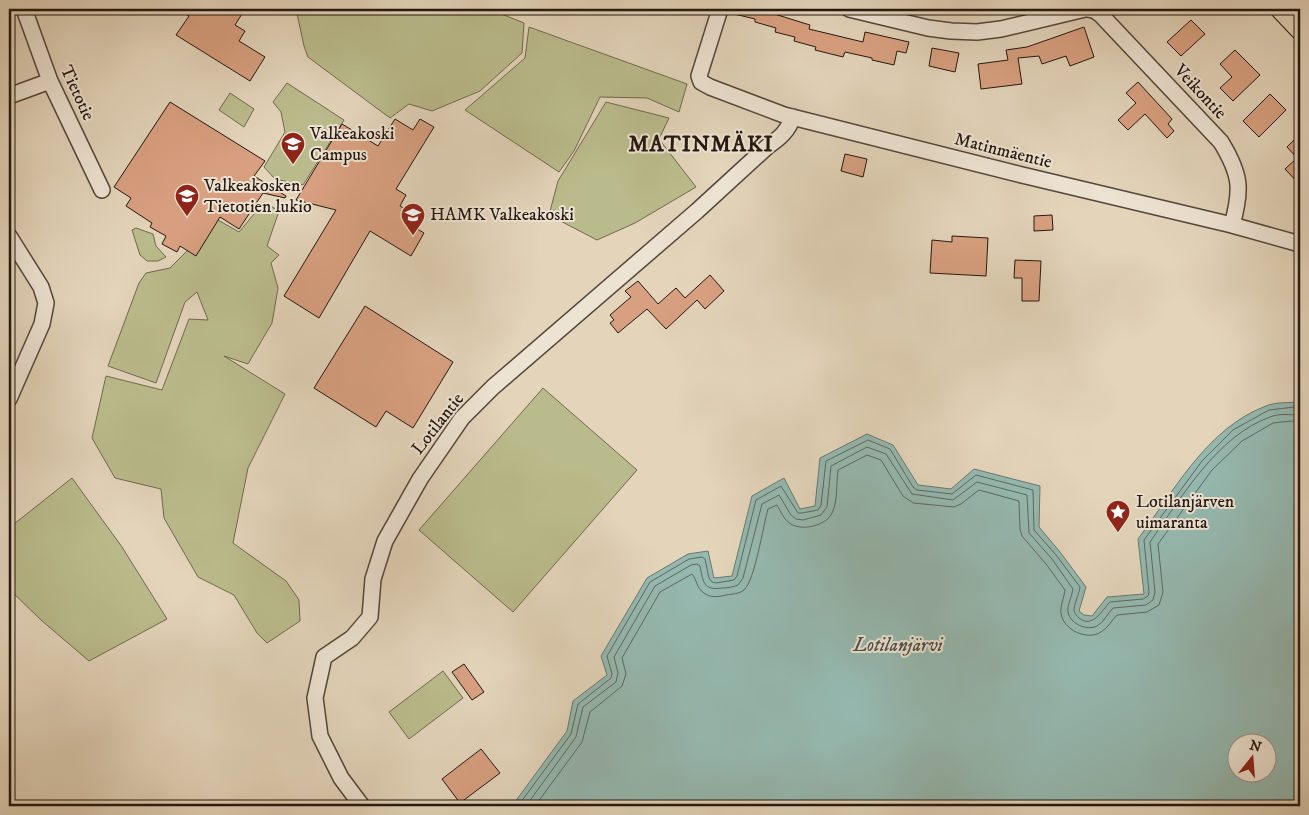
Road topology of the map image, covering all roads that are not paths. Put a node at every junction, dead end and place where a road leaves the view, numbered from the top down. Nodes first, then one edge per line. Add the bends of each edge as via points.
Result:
1 (24, 9) edge
2 (720, 9) edge
3 (849, 9) edge
4 (1081, 9) edge
5 (1086, 9) edge
6 (1280, 9) edge
7 (1300, 30) edge
8 (50, 81) junction
9 (9, 96) edge
10 (789, 116) junction
11 (102, 190) dead end
12 (1232, 226) junction
13 (9, 236) edge
14 (1300, 244) edge
15 (9, 399) edge
16 (362, 806) edge

1 - 8 street, Tietotie
2 - 10 street, Matinmäentie via 699,76 701,82
3 - 4 street, Veikontie via 951,32 1000,29
4 - 5 street, Veikontie
5 - 12 street, Veikontie via 1101,15 1221,142 1232,160 1238,183
6 - 7 main road
8 - 9 street
8 - 11 street, Tietotie
10 - 12 street, Matinmäentie
10 - 16 street, Lotilantie via 790,128 493,387 462,418 420,479 385,541 373,579 370,617 352,638 324,657 315,698 320,736 341,778
12 - 14 street, Matinmäentie
13 - 15 street via 41,286 46,303 42,324

